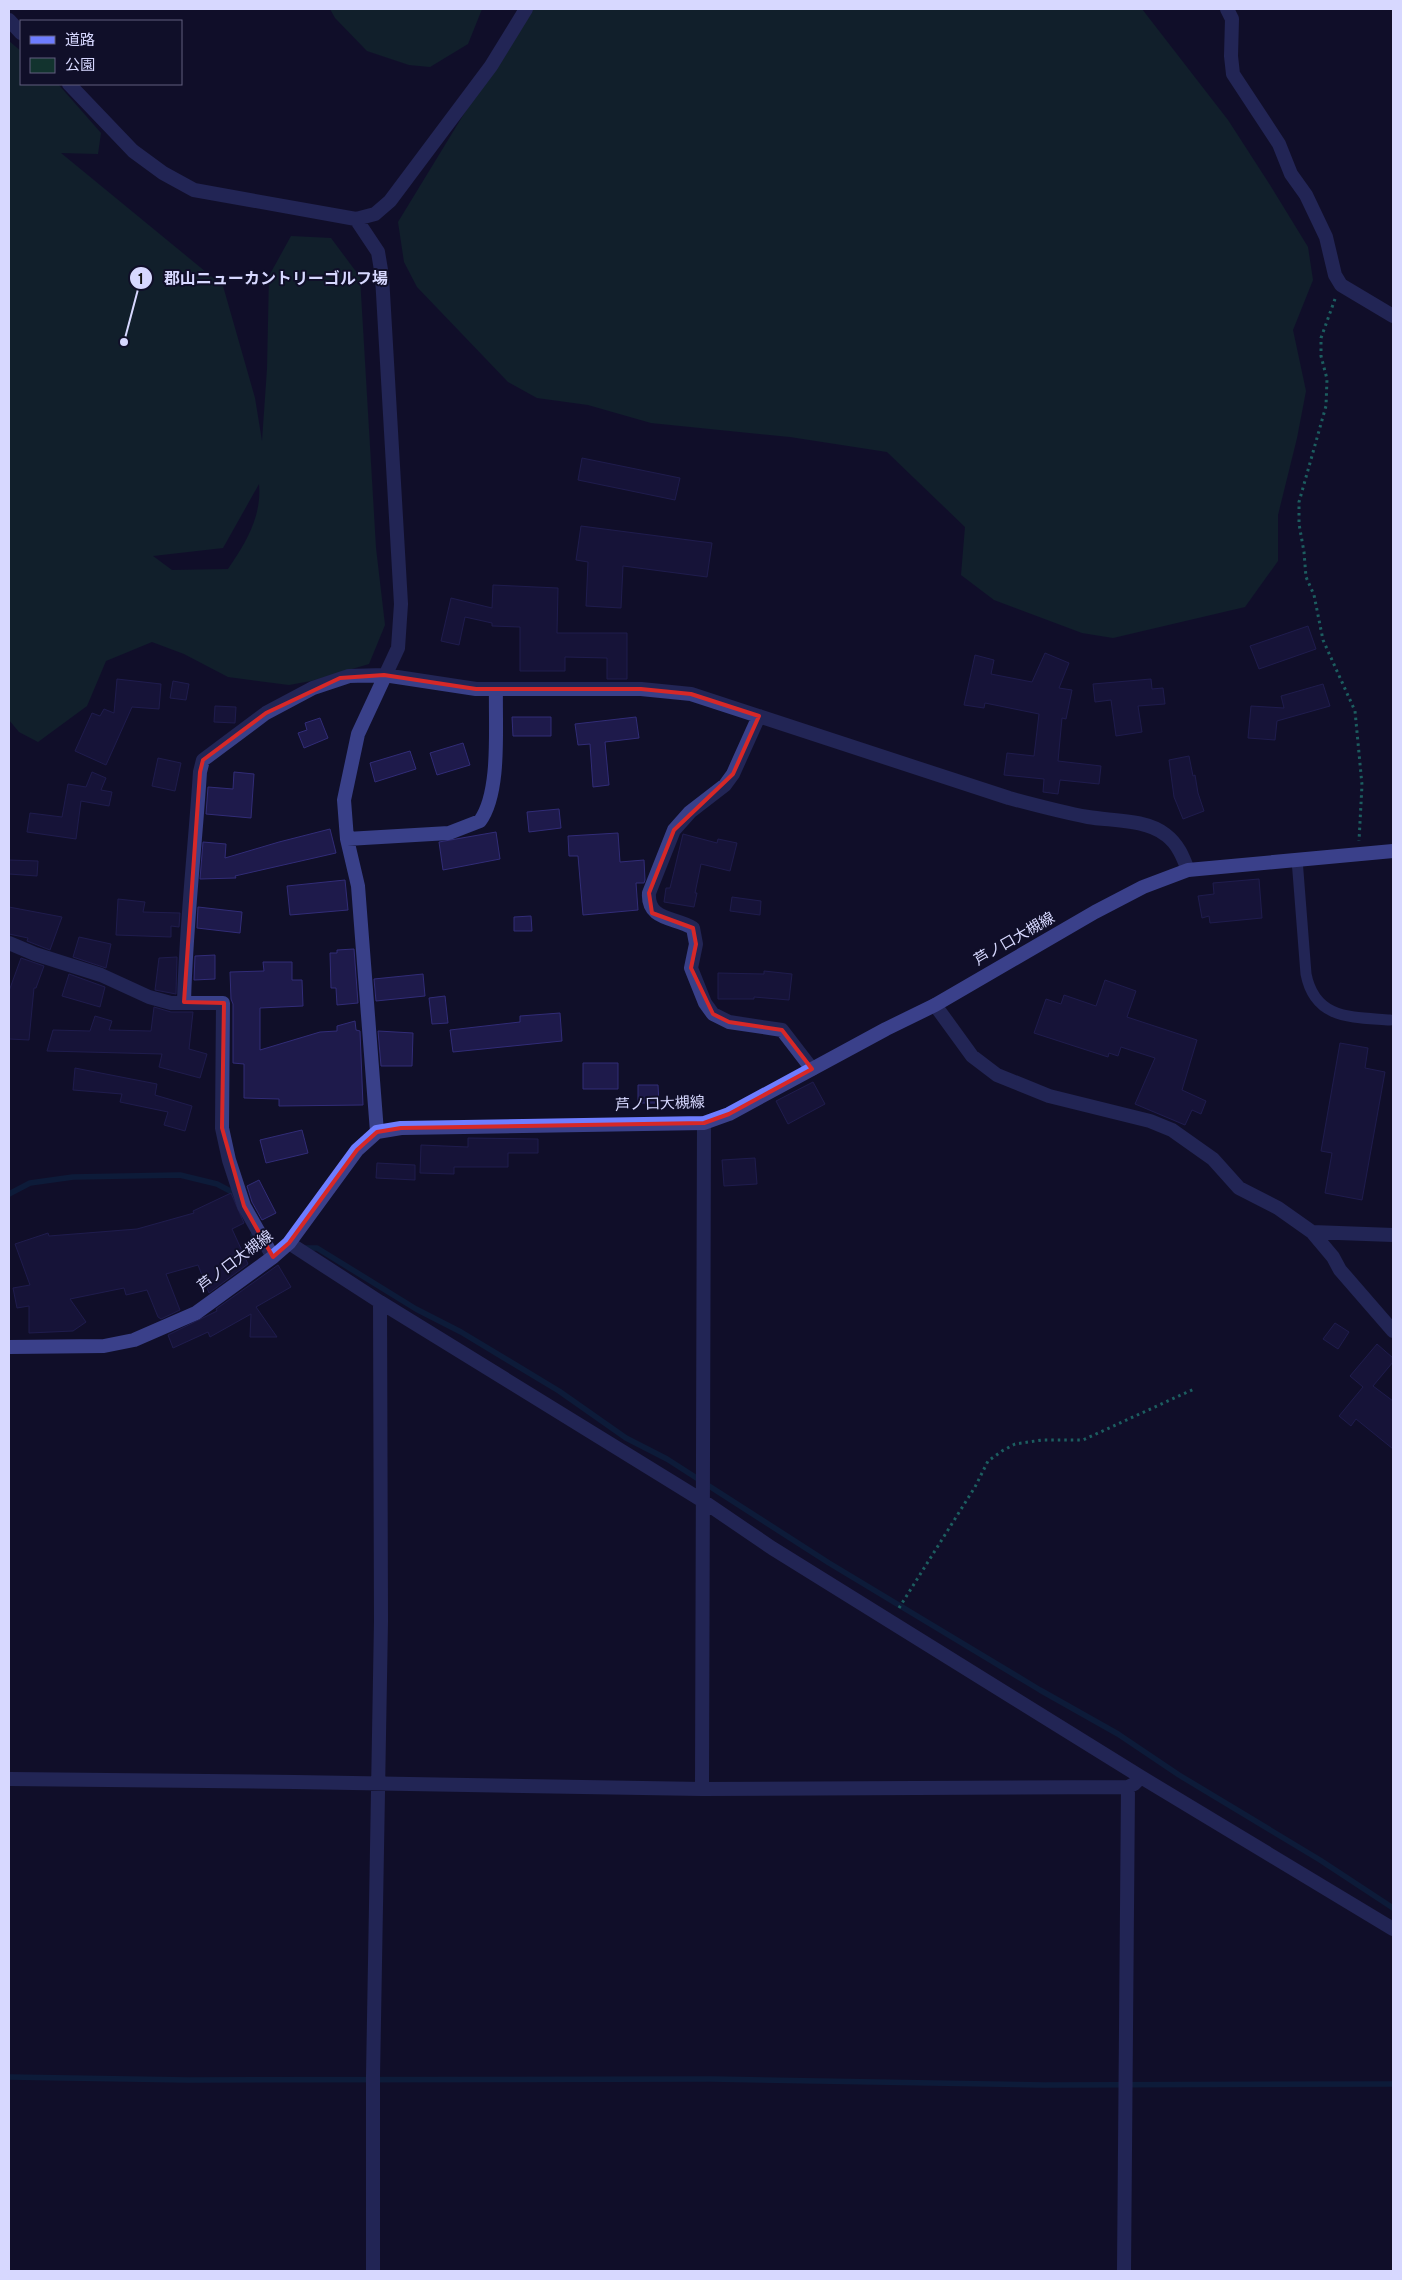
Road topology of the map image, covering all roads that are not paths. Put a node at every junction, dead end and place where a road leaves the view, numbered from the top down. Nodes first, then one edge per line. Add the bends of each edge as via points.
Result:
1 (526, 9) edge
2 (1227, 9) edge
3 (9, 20) edge
4 (20, 32) edge
5 (70, 85) edge
6 (356, 219) junction
7 (1393, 316) edge
8 (384, 675) junction
9 (496, 690) junction
10 (759, 716) junction
11 (347, 839) junction
12 (1393, 851) edge
13 (1297, 860) junction
14 (1188, 870) junction
15 (9, 943) edge
16 (184, 1002) junction
17 (936, 1005) junction
18 (1390, 1020) dead end
19 (812, 1069) junction
20 (704, 1122) junction
21 (377, 1132) junction
22 (1312, 1232) junction
23 (1393, 1235) edge
24 (289, 1243) junction
25 (273, 1258) junction
26 (380, 1302) junction
27 (1393, 1331) edge
28 (9, 1346) edge
29 (703, 1500) junction
30 (1141, 1777) junction
31 (9, 1780) edge
32 (378, 1784) junction
33 (1128, 1787) junction
34 (702, 1789) junction
35 (1393, 1929) edge
36 (373, 2271) edge
37 (1124, 2271) edge

1 - 6 street via 491,66 390,201 375,214
2 - 7 street via 1232,19 1233,74 1279,144 1291,174 1306,195 1326,237 1335,275 1341,285
3 - 4 street
5 - 6 street via 133,151 162,173 194,190
6 - 8 street via 378,252 382,276 401,604 398,648
8 - 9 street
8 - 11 street via 358,734 344,800
8 - 16 street via 340,678 313,688 266,713 203,760
9 - 10 street via 641,689 691,694
9 - 11 street via 494,784 491,802 480,821 450,833
10 - 14 street via 1017,800 1057,811 1149,827 1174,842
10 - 19 street via 734,774 674,830 648,900 656,914 693,928 696,944 691,968 713,1014 729,1022 782,1030
11 - 21 street via 358,886
12 - 13 main road, 芦ノ口大槻線
13 - 14 main road, 芦ノ口大槻線
13 - 18 lane via 1308,988 1314,998 1330,1011 1352,1017
14 - 17 main road, 芦ノ口大槻線 via 1143,887 1095,912
15 - 16 street via 101,975 149,997 171,1003
16 - 25 street via 223,1003 222,1128 244,1206
17 - 19 main road, 芦ノ口大槻線
17 - 22 street via 972,1056 997,1075 1049,1096 1150,1121 1172,1130 1213,1159 1238,1188 1278,1208
19 - 20 main road, 芦ノ口大槻線 via 729,1114
20 - 21 main road, 芦ノ口大槻線 via 401,1128
20 - 29 street
21 - 24 main road, 芦ノ口大槻線 via 356,1150
22 - 23 street
22 - 27 street
24 - 25 main road, 芦ノ口大槻線
24 - 26 street
25 - 28 main road, 芦ノ口大槻線 via 196,1313 134,1340 104,1346
26 - 29 street
26 - 32 street
29 - 30 street via 772,1548
29 - 34 street
30 - 33 street
30 - 35 street
31 - 32 street
32 - 34 street
32 - 36 street via 372,2076
33 - 34 street
33 - 37 street

